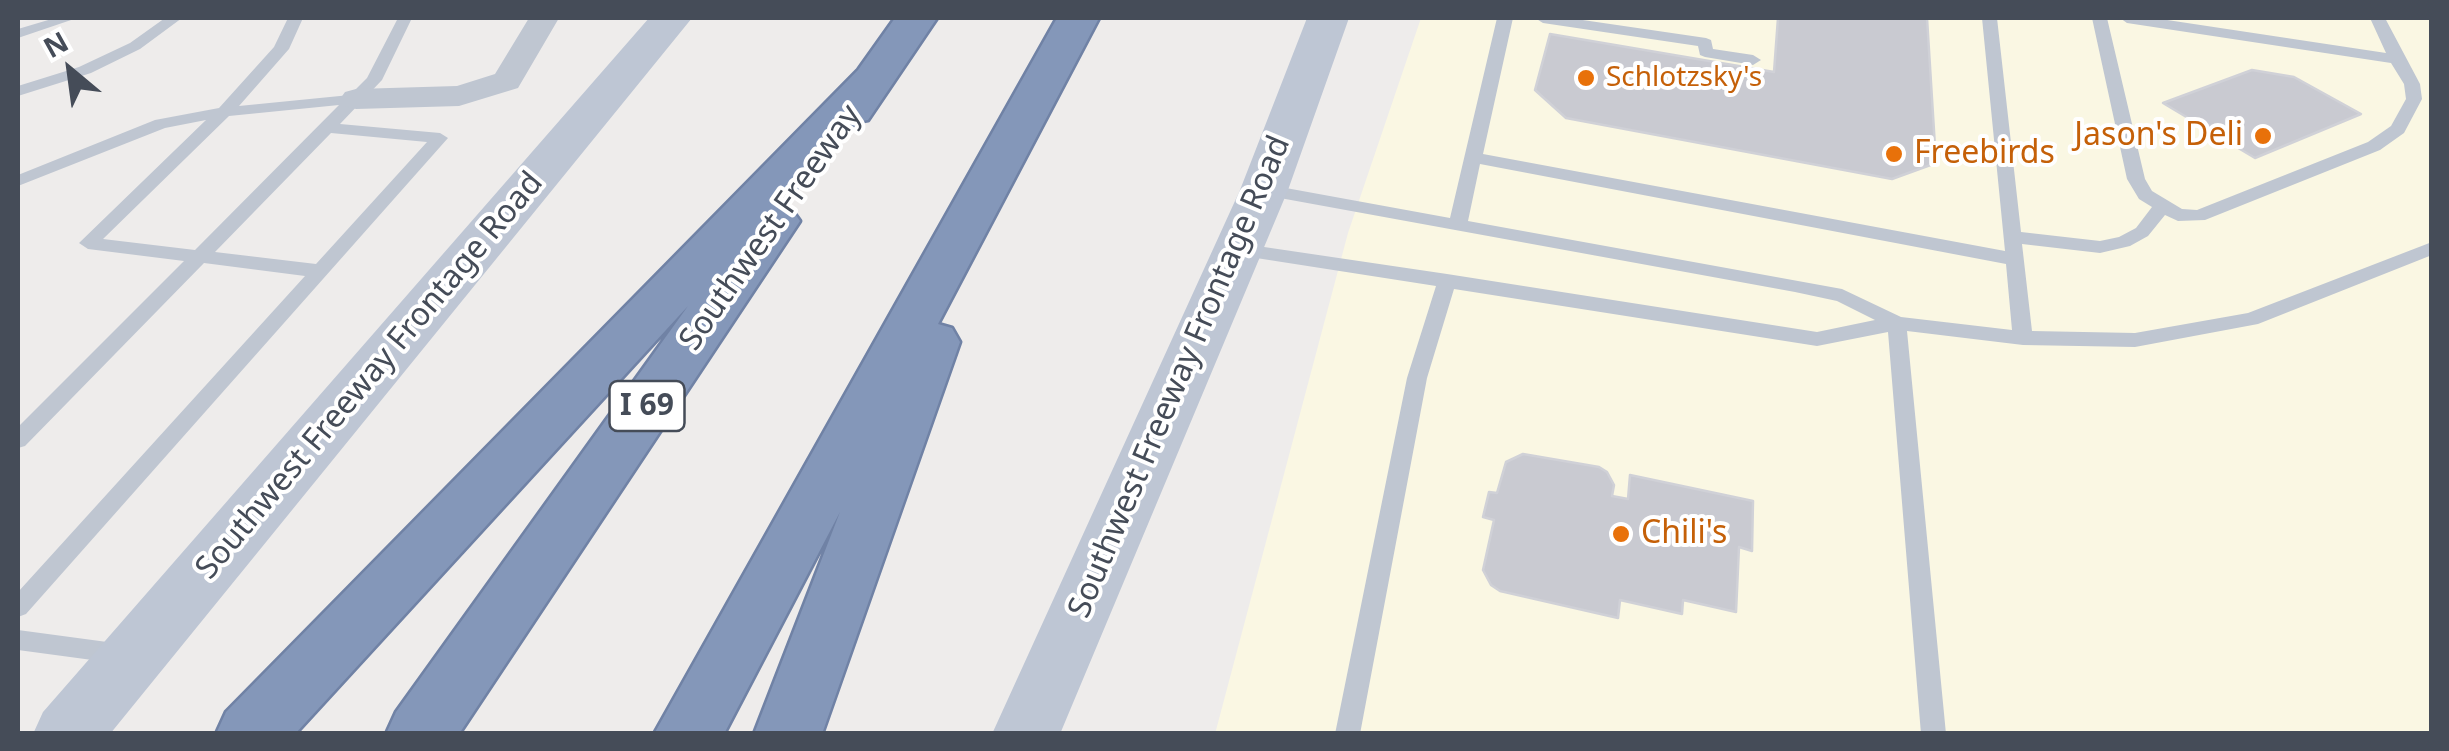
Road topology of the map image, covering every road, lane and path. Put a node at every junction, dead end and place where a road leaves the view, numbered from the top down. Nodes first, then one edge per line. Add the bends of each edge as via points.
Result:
1 (69, 18) edge
2 (174, 18) edge
3 (295, 18) edge
4 (405, 18) edge
5 (544, 18) edge
6 (671, 18) edge
7 (916, 18) edge
8 (1078, 18) edge
9 (1328, 18) edge
10 (1505, 18) edge
11 (1544, 18) edge
12 (1989, 18) edge
13 (2099, 18) edge
14 (2127, 18) edge
15 (2378, 18) edge
16 (18, 34) edge
17 (1752, 60) dead end
18 (2397, 60) junction
19 (873, 80) junction
20 (18, 91) edge
21 (356, 98) junction
22 (224, 112) junction
23 (328, 128) junction
24 (1473, 157) junction
25 (1000, 161) junction
26 (18, 181) edge
27 (1264, 190) junction
28 (2161, 207) junction
29 (1458, 224) junction
30 (2011, 237) junction
31 (2432, 248) edge
32 (1237, 249) junction
33 (203, 257) junction
34 (2013, 259) junction
35 (320, 271) junction
36 (1447, 280) junction
37 (1896, 323) junction
38 (2023, 338) junction
39 (18, 440) edge
40 (18, 607) edge
41 (18, 640) edge
42 (134, 656) junction
43 (68, 734) edge
44 (250, 734) edge
45 (420, 734) edge
46 (688, 734) edge
47 (788, 734) edge
48 (1026, 734) edge
49 (1347, 734) edge
50 (1934, 734) edge

1 - 16 lane
2 - 20 lane via 85,70
3 - 22 lane via 281,49
4 - 21 lane via 374,80
5 - 21 street via 507,81 459,96
6 - 42 main road, Southwest Freeway Frontage Road
7 - 19 highway, Southwest Freeway / I 69
8 - 25 highway
9 - 27 main road, Southwest Freeway Frontage Road
10 - 24 lane
11 - 17 lane via 1706,43 1705,52
12 - 30 lane
13 - 28 lane via 2136,179
14 - 18 lane
15 - 18 lane
18 - 28 lane via 2414,99 2398,129 2374,146 2199,216
19 - 44 highway
19 - 45 highway, Southwest Freeway / I 69
21 - 22 lane
21 - 23 lane
22 - 26 lane via 161,124
22 - 33 lane via 88,243
23 - 33 lane
23 - 35 lane via 440,138
24 - 29 lane
24 - 34 lane
25 - 46 highway
25 - 47 highway
27 - 29 lane
27 - 32 main road, Southwest Freeway Frontage Road
28 - 30 lane via 2142,232 2100,247
29 - 37 lane via 1842,296
30 - 34 lane
31 - 38 lane via 2251,319 2135,340
32 - 36 lane
32 - 48 main road, Southwest Freeway Frontage Road
33 - 35 lane
33 - 39 lane
34 - 38 lane
35 - 40 lane
36 - 37 lane via 1817,339
36 - 49 lane via 1417,378
37 - 38 lane
37 - 50 lane
41 - 42 lane
42 - 43 main road, Southwest Freeway Frontage Road

